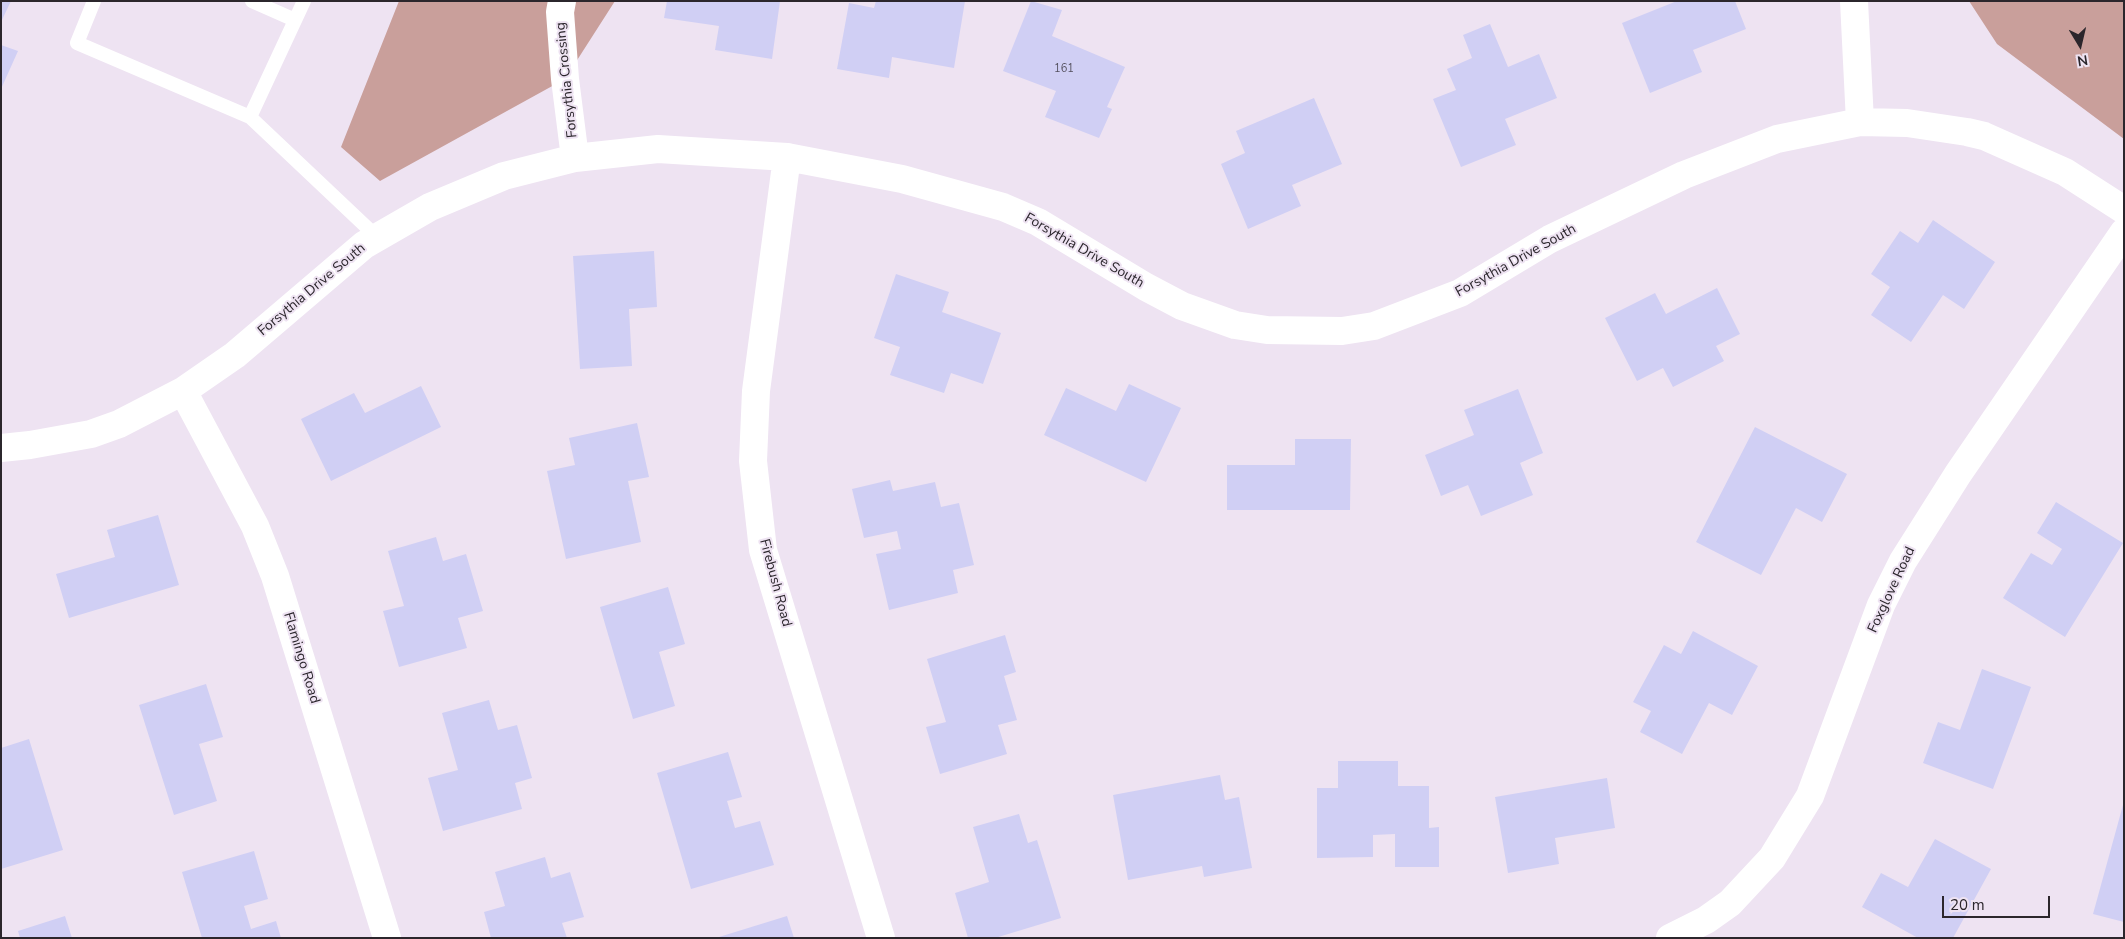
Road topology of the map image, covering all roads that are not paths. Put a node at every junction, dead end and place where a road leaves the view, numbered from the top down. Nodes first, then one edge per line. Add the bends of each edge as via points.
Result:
1 (94, 1) edge
2 (252, 1) edge
3 (304, 1) edge
4 (562, 1) edge
5 (1854, 1) edge
6 (295, 20) junction
7 (250, 117) junction
8 (1860, 122) junction
9 (787, 157) junction
10 (575, 158) junction
11 (2124, 210) edge
12 (2124, 232) edge
13 (377, 238) junction
14 (183, 391) junction
15 (1, 448) edge
16 (387, 938) edge
17 (881, 938) edge
18 (1670, 938) edge

1 - 7 lane via 77,43
2 - 6 lane
3 - 6 lane
4 - 10 street, Forsythia Crossing via 565,78
5 - 8 street
6 - 7 lane
7 - 13 lane
8 - 9 street, Forsythia Drive South via 1777,139 1684,175 1550,239 1460,293 1374,326 1342,331 1267,330 1235,325 1182,306 1038,222 1003,206 902,179
8 - 11 street, Forsythia Drive South via 1907,123 1984,136 2065,172
9 - 10 street, Forsythia Drive South via 658,149
9 - 17 street, Firebush Road via 756,391 753,461 763,550
10 - 13 street, Forsythia Drive South via 504,176 430,207
12 - 18 street, Foxglove Road via 1958,474 1903,561 1882,605 1810,796 1772,858 1730,903 1706,920
13 - 14 street, Forsythia Drive South via 364,245 235,355
14 - 15 street, Forsythia Drive South via 119,424 91,434
14 - 16 street, Flamingo Road via 255,526 275,576

